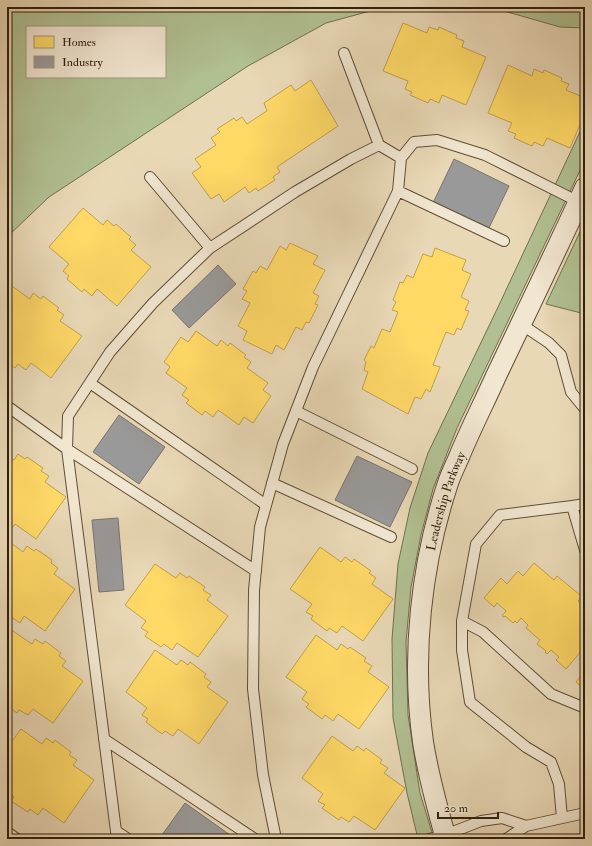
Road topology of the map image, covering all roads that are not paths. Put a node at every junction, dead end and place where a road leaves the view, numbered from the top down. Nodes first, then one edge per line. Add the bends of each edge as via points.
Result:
1 (344, 53) dead end
2 (379, 145) junction
3 (401, 158) junction
4 (150, 177) dead end
5 (398, 191) junction
6 (582, 195) edge
7 (504, 242) dead end
8 (210, 248) junction
9 (520, 324) junction
10 (90, 383) junction
11 (7, 406) edge
12 (585, 409) edge
13 (296, 411) junction
14 (67, 449) junction
15 (412, 469) dead end
16 (272, 483) junction
17 (585, 504) edge
18 (266, 505) junction
19 (572, 506) junction
20 (391, 537) dead end
21 (585, 550) edge
22 (256, 571) junction
23 (462, 621) junction
24 (585, 708) edge
25 (104, 739) junction
26 (585, 813) edge
27 (562, 818) junction
28 (526, 826) junction
29 (7, 832) edge
30 (116, 835) edge
31 (440, 838) edge
32 (16, 839) edge
33 (128, 839) edge
34 (255, 839) edge
35 (276, 839) edge
36 (506, 839) edge

1 - 2 lane
2 - 3 lane
2 - 8 lane via 295,192
3 - 5 lane
3 - 6 lane via 414,142 437,140 485,155
4 - 8 lane
5 - 7 lane
5 - 13 lane via 313,367
6 - 9 street, Leadership Parkway
8 - 10 lane via 153,303 110,352
9 - 12 lane via 549,343 561,356 571,392
9 - 31 street, Leadership Parkway via 448,482 436,523 425,578 418,658 419,702
10 - 14 lane via 68,416
10 - 18 lane
11 - 14 lane
13 - 15 lane
13 - 16 lane
14 - 22 lane
14 - 25 lane
16 - 18 lane
16 - 20 lane
17 - 19 lane
18 - 22 lane via 260,527
19 - 21 lane
19 - 23 lane via 500,514 476,544
22 - 35 lane via 253,689 263,775
23 - 24 lane via 483,632 551,694
23 - 27 lane via 462,650 470,702 526,747 551,762 559,784
25 - 30 lane
25 - 34 lane
26 - 27 lane
27 - 28 lane
28 - 31 lane via 502,818 481,821
28 - 36 lane
29 - 32 lane
30 - 33 lane

